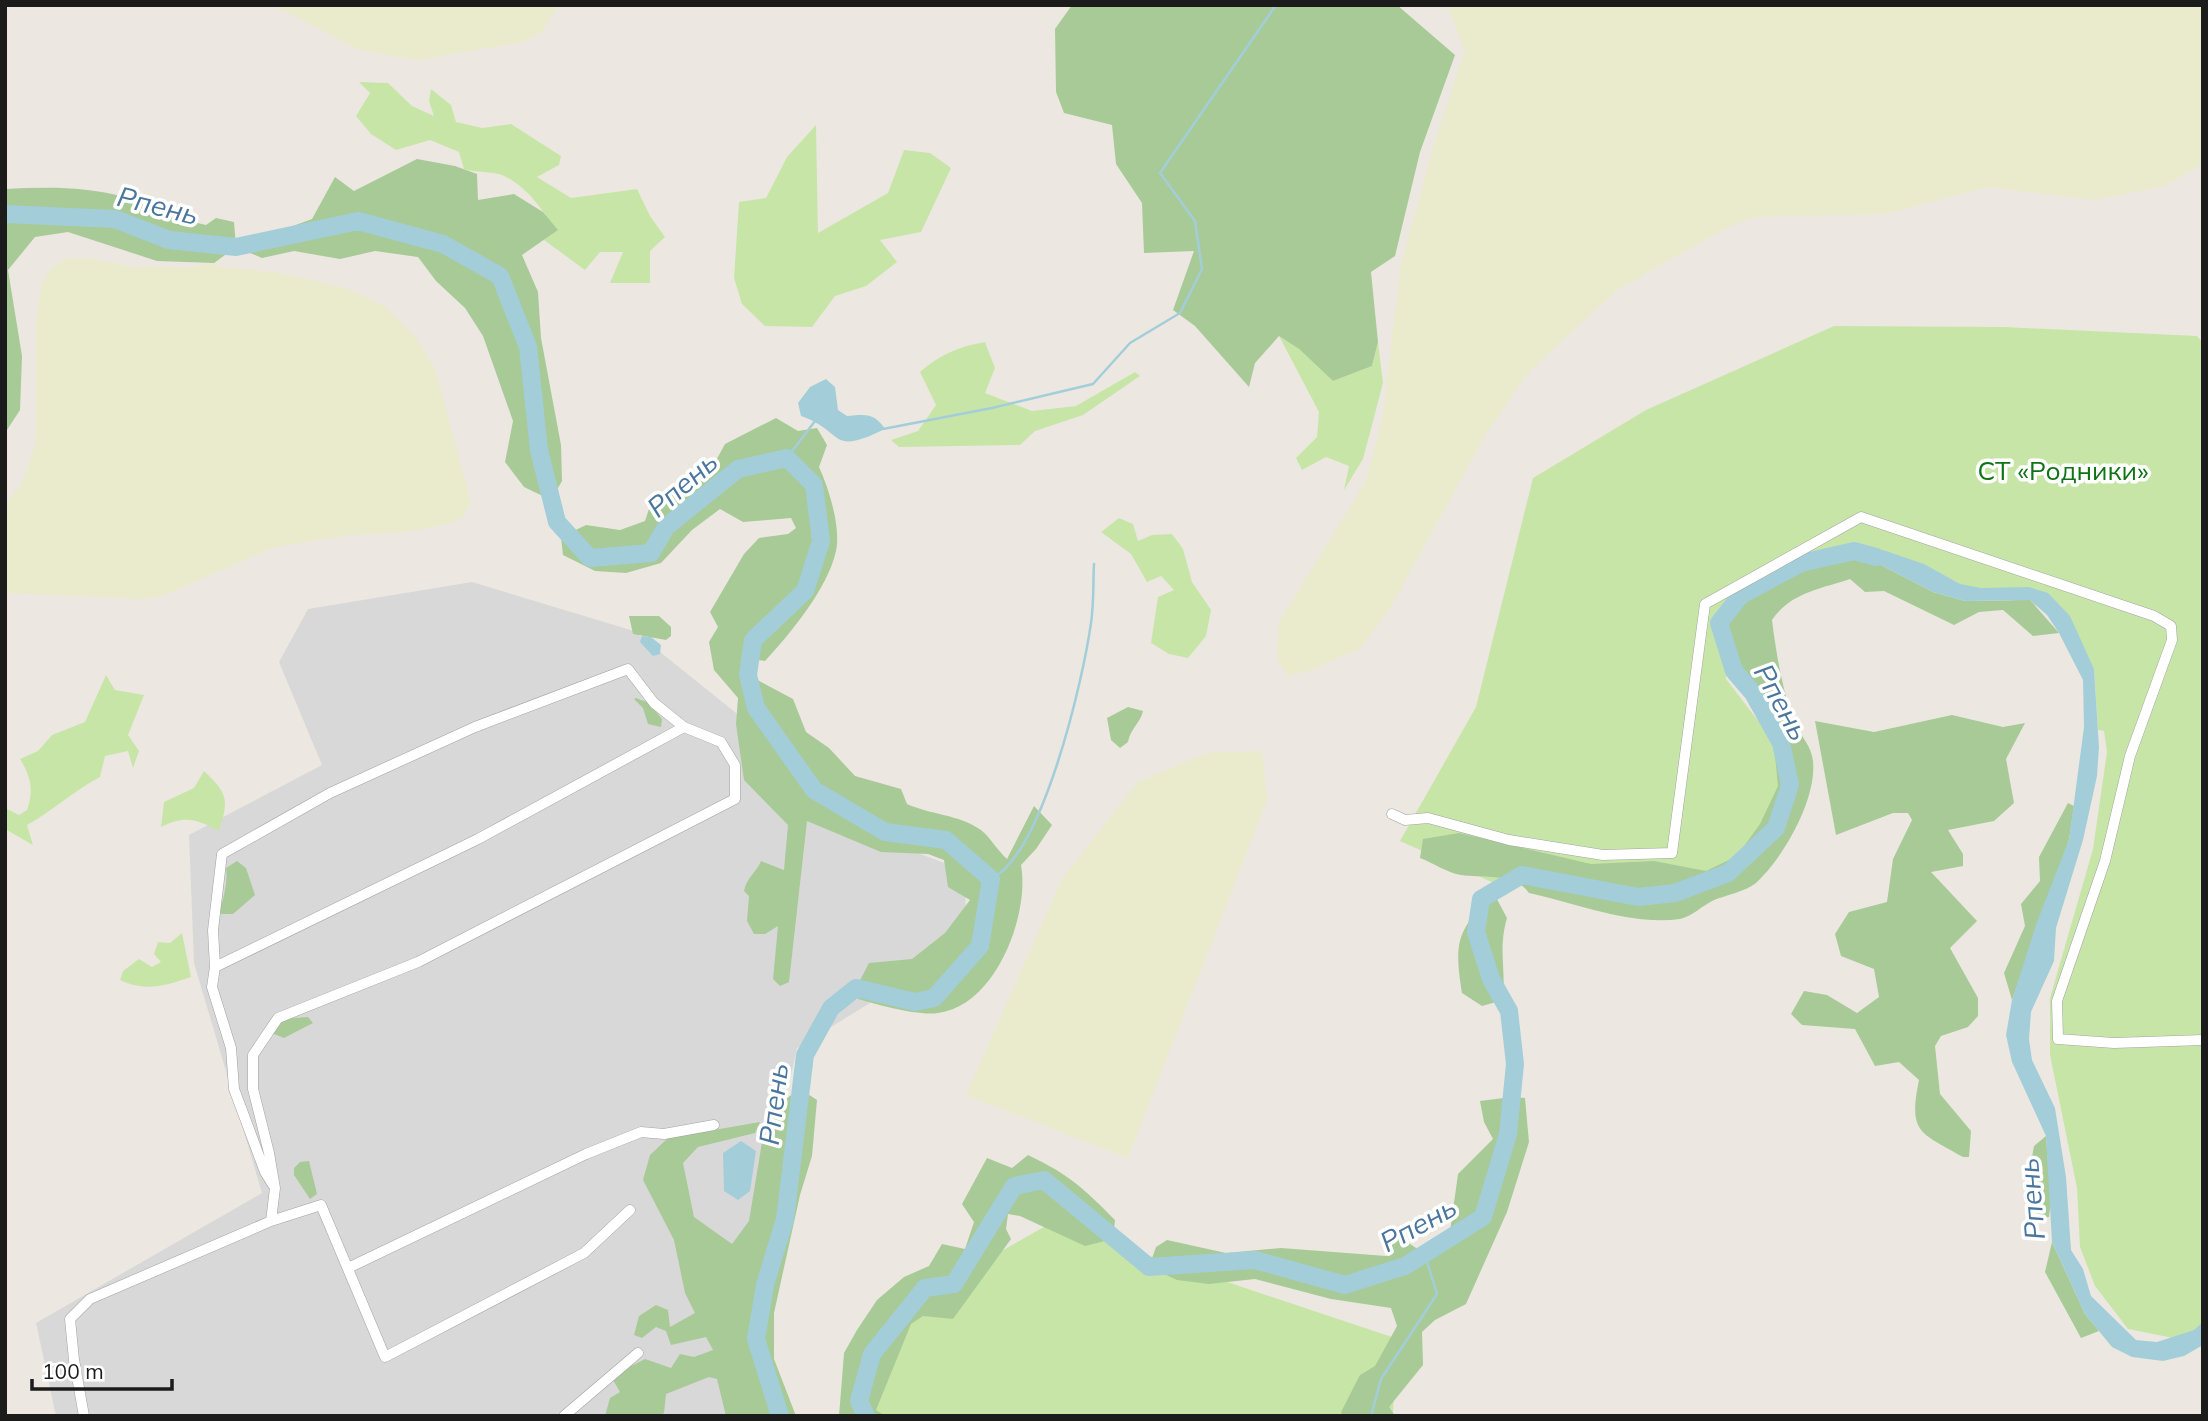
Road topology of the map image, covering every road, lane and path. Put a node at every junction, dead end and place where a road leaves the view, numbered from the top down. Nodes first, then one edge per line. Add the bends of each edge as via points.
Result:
1 (684, 727) junction
2 (1392, 814) dead end
3 (215, 967) junction
4 (2203, 1040) edge
5 (713, 1125) dead end
6 (275, 1188) junction
7 (630, 1210) dead end
8 (271, 1221) junction
9 (348, 1268) junction
10 (638, 1353) dead end
11 (84, 1416) edge
12 (564, 1416) edge

1 - 3 street via 478,839
1 - 3 street via 654,703 628,669 475,727 331,793 222,854 213,930
1 - 6 street via 721,742 736,765 736,799 418,962 278,1018 253,1055 253,1089
2 - 4 street via 1603,855 1672,853 1705,604 1861,517 2154,616 2171,626 2172,639 2130,756 2105,862 2057,1001 2058,1039 2114,1043
3 - 6 street via 212,987 231,1048 234,1089
5 - 9 street via 664,1134 641,1132
6 - 8 street
7 - 9 street via 584,1253 385,1357
8 - 9 street via 321,1205
8 - 11 street via 90,1298 71,1319
10 - 12 street

